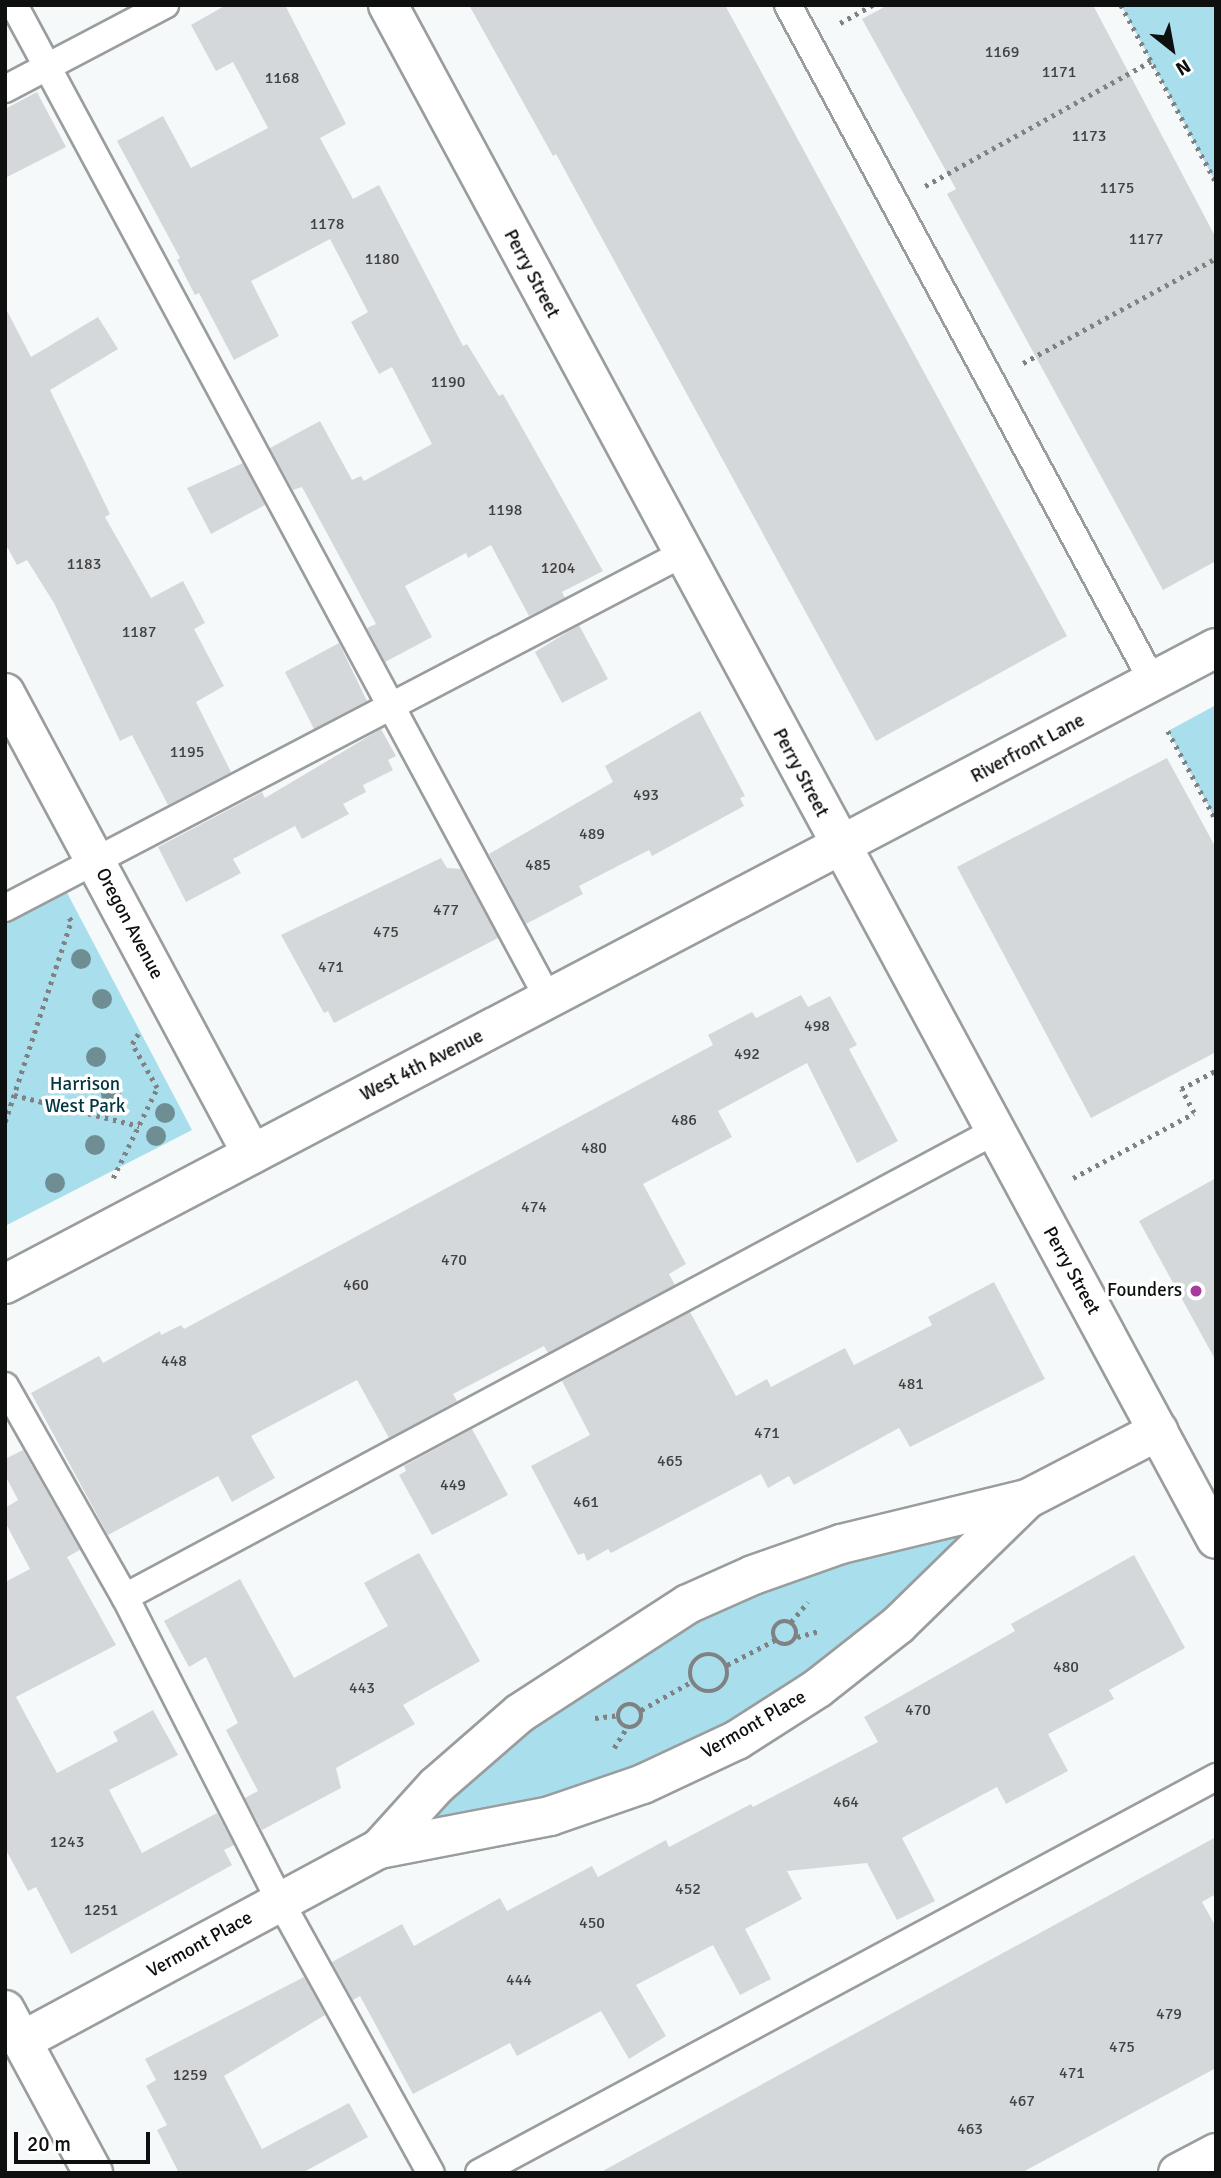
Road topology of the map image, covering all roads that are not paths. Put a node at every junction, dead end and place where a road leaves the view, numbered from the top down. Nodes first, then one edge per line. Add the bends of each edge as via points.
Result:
1 (15, 5) edge
2 (165, 5) edge
3 (388, 5) edge
4 (788, 5) edge
5 (48, 67) junction
6 (5, 89) edge
7 (682, 554) junction
8 (1216, 648) edge
9 (1153, 682) junction
10 (5, 693) edge
11 (392, 708) junction
12 (840, 849) junction
13 (96, 862) junction
14 (5, 908) edge
15 (549, 1000) junction
16 (995, 1132) junction
17 (252, 1154) junction
18 (5, 1284) edge
19 (5, 1386) edge
20 (1158, 1431) junction
21 (1027, 1499) junction
22 (1216, 1539) edge
23 (125, 1597) junction
24 (1216, 1777) edge
25 (379, 1849) junction
26 (281, 1901) junction
27 (14, 2026) edge
28 (1216, 2153) edge
29 (93, 2173) edge
30 (431, 2173) edge
31 (479, 2173) edge
32 (1178, 2173) edge

1 - 5 lane
2 - 5 lane
3 - 7 street, Perry Street
4 - 9 lane
5 - 6 lane
5 - 11 lane
7 - 11 lane
7 - 12 street, Perry Street
8 - 9 street, Riverfront Lane
9 - 12 street, Riverfront Lane
10 - 13 street, Oregon Avenue
11 - 13 lane
11 - 15 lane
12 - 15 street, West 4th Avenue
12 - 16 street, Perry Street
13 - 14 lane
13 - 17 street, Oregon Avenue
15 - 17 street, West 4th Avenue
16 - 20 street, Perry Street
16 - 23 lane
17 - 18 street, West 4th Avenue
19 - 23 lane
20 - 21 street, Vermont Place
20 - 22 street, Perry Street
21 - 25 street, Vermont Place via 841,1544 688,1604 520,1713 436,1786
21 - 25 street, Vermont Place via 898,1625 818,1688 737,1740 643,1784 550,1816
23 - 26 lane
24 - 31 lane
25 - 26 street, Vermont Place
26 - 27 street, Vermont Place
26 - 30 lane
27 - 29 street
28 - 32 street

